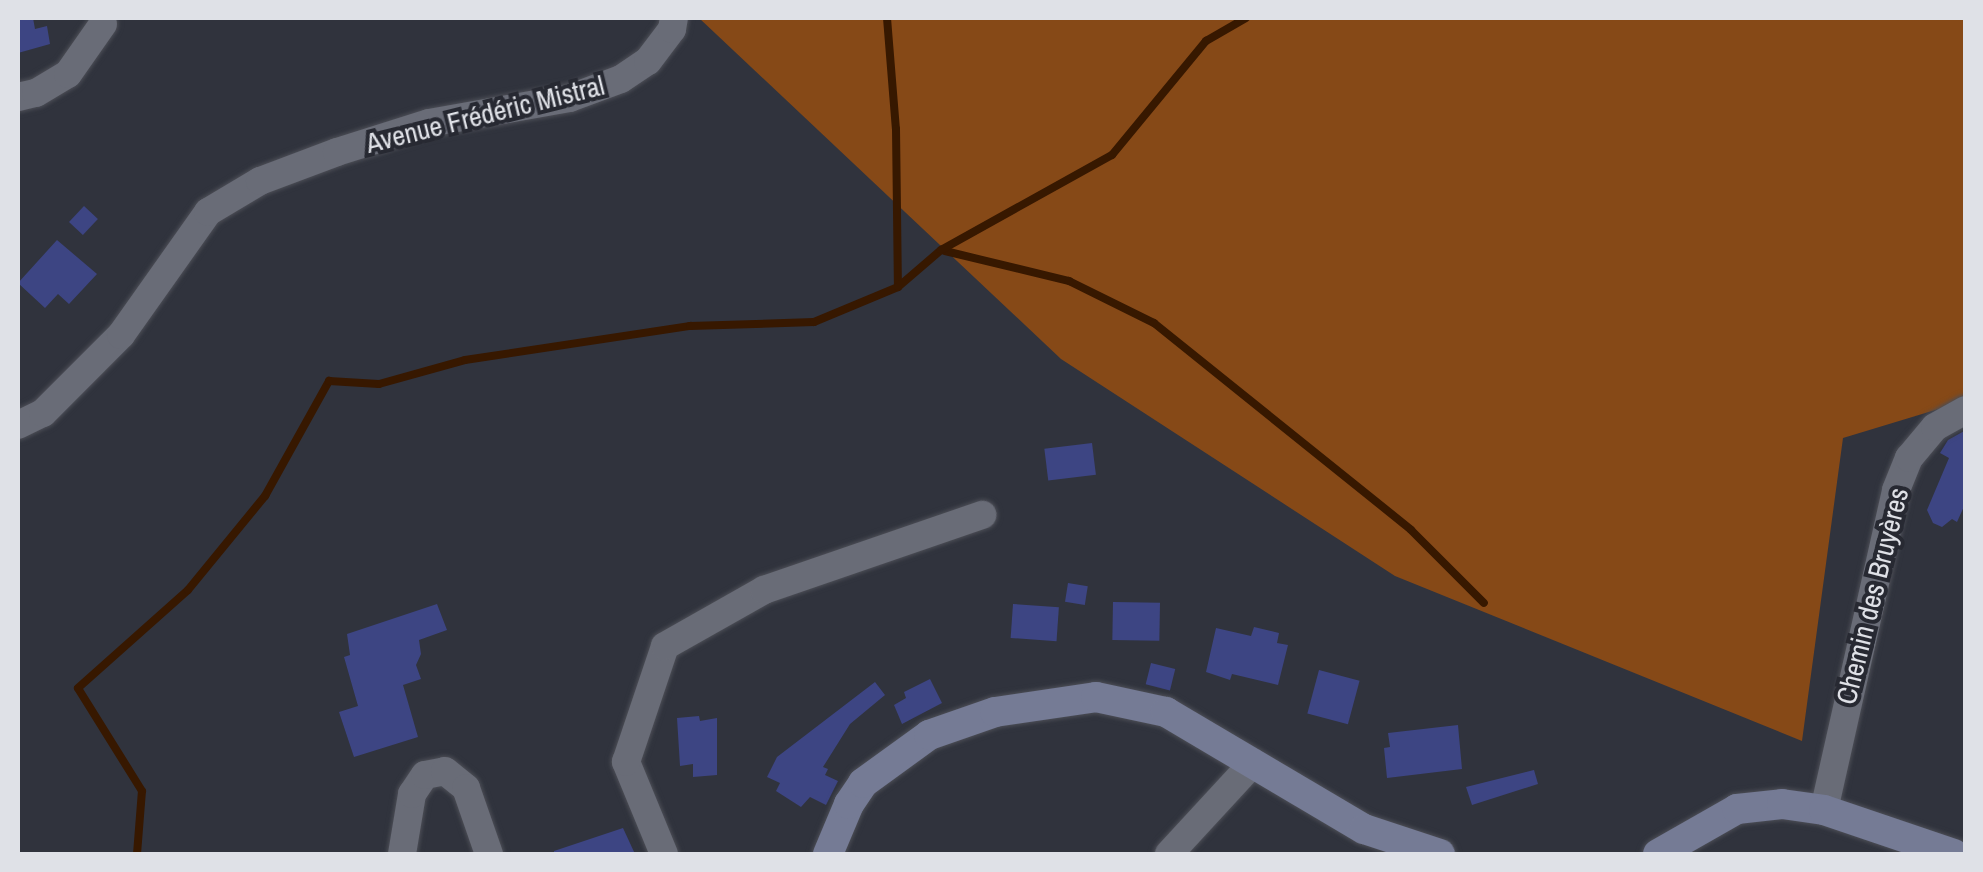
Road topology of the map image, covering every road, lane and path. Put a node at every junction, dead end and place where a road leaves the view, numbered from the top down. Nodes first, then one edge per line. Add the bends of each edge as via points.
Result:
1 (674, 18) edge
2 (103, 24) dead end
3 (18, 97) edge
4 (1966, 410) edge
5 (18, 425) edge
6 (982, 516) dead end
7 (1253, 763) junction
8 (1824, 810) junction
9 (402, 854) edge
10 (490, 854) edge
11 (664, 854) edge
12 (828, 854) edge
13 (1169, 854) edge
14 (1440, 854) edge
15 (1658, 854) edge
16 (1954, 854) edge

1 - 5 street, Avenue Frédéric Mistral via 648,61 621,79 570,98 429,123 337,152 260,181 208,212 121,334 42,413
2 - 3 street via 68,74
4 - 8 street, Chemin des Bruyères via 1935,427 1909,458 1896,490
6 - 11 street via 764,590 665,646 626,762
7 - 12 street via 1202,729 1128,700 1064,699 995,712 929,736 888,761 848,804
7 - 13 street
7 - 14 street via 1364,829
8 - 15 street via 1782,804 1737,809
8 - 16 street
9 - 10 street via 412,794 424,775 445,770 466,788

